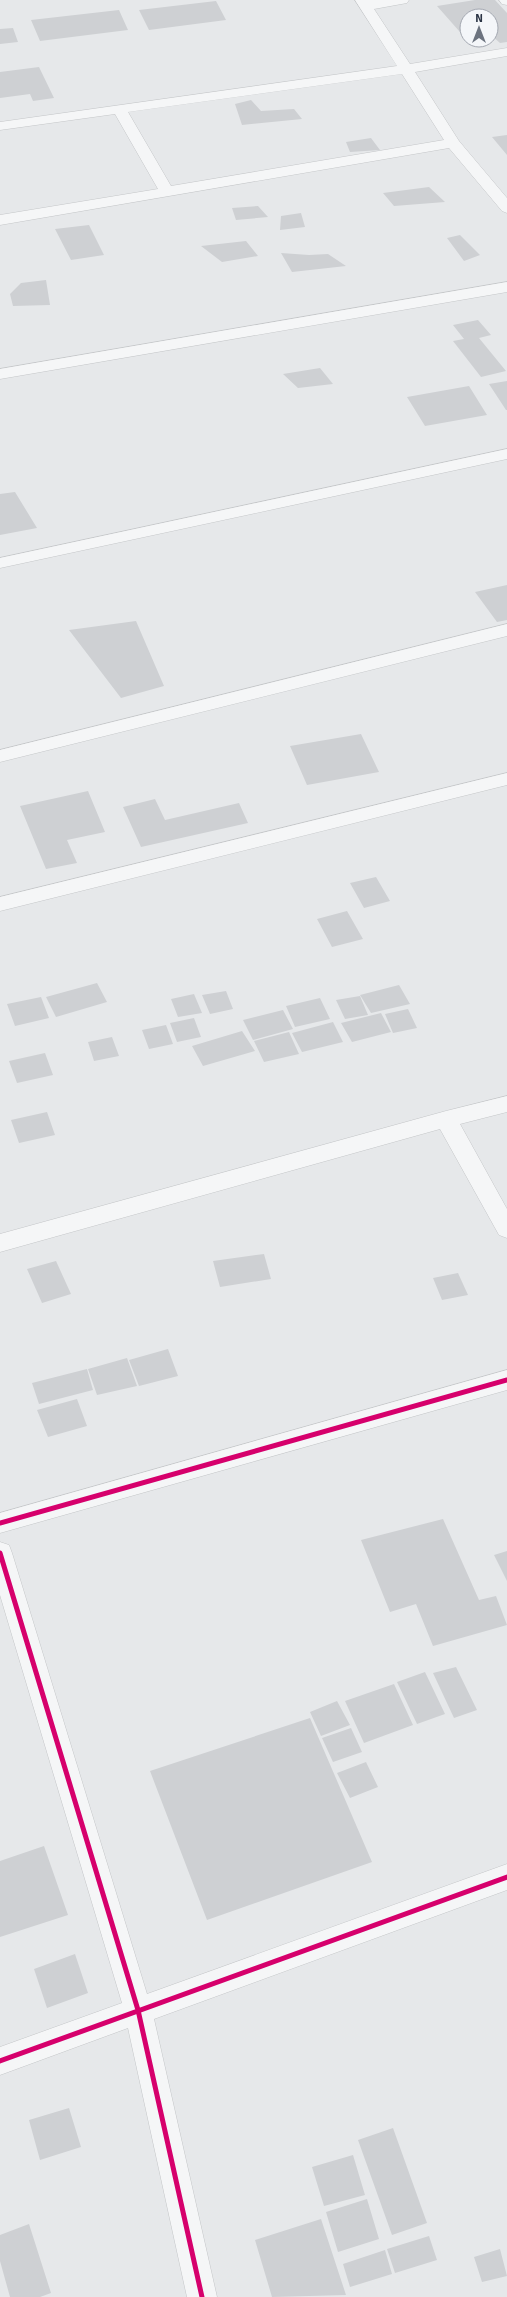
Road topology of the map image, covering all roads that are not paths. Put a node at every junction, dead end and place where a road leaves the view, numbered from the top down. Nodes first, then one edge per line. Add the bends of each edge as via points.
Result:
1 (402, 0) edge
2 (364, 3) edge
3 (507, 52) edge
4 (406, 69) junction
5 (119, 109) junction
6 (0, 126) edge
7 (453, 143) junction
8 (167, 192) junction
9 (507, 208) edge
10 (0, 220) edge
11 (507, 287) edge
12 (0, 374) edge
13 (507, 454) edge
14 (0, 563) edge
15 (507, 630) edge
16 (0, 756) edge
17 (507, 779) edge
18 (0, 904) edge
19 (507, 1104) edge
20 (446, 1119) junction
21 (507, 1229) edge
22 (0, 1243) edge
23 (507, 1380) edge
24 (0, 1523) edge
25 (0, 1553) edge
26 (4, 1581) edge
27 (507, 1877) edge
28 (138, 2010) junction
29 (0, 2061) edge
30 (202, 2297) edge

1 - 2 street
2 - 4 street
3 - 4 street
4 - 5 street
4 - 7 street
5 - 6 street
5 - 8 street
7 - 8 street
7 - 9 street
8 - 10 street
11 - 12 street
13 - 14 street
15 - 16 street
17 - 18 street
19 - 20 street
20 - 21 street
20 - 22 street
23 - 24 street
25 - 26 street
26 - 28 street
27 - 28 street
28 - 29 street
28 - 30 street

